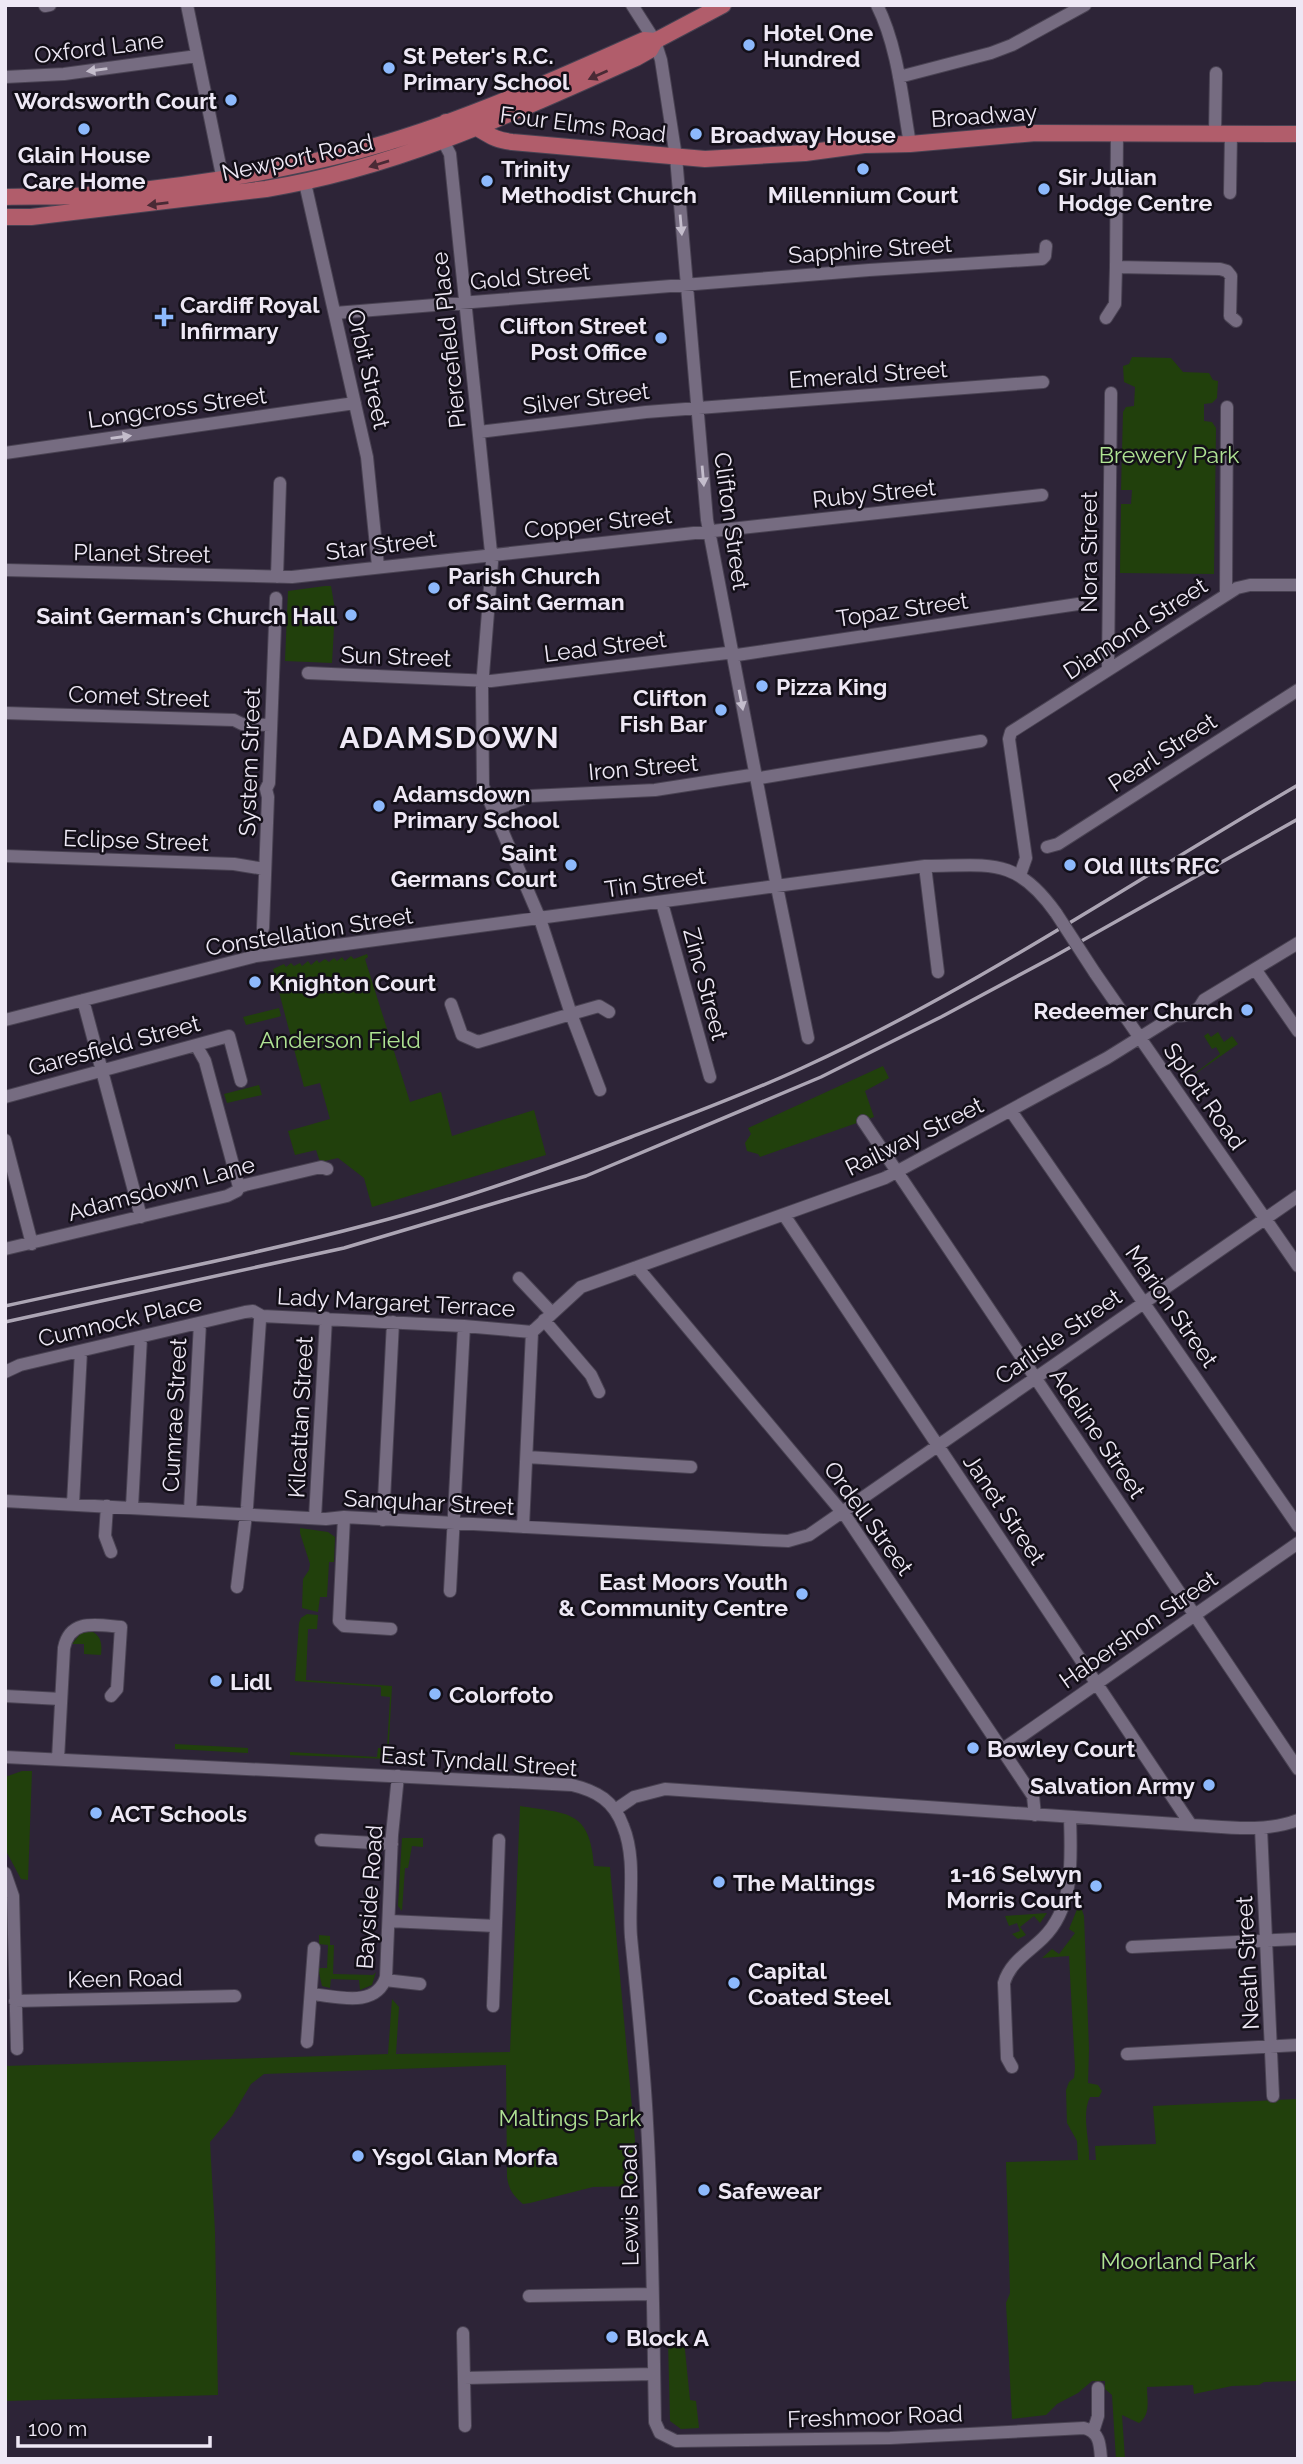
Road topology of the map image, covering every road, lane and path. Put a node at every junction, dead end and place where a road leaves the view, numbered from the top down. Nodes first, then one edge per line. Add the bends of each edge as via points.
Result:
1 (187, 5) edge
2 (632, 5) edge
3 (723, 5) edge
4 (877, 5) edge
5 (1085, 5) edge
6 (655, 41) junction
7 (197, 56) junction
8 (1216, 73) dead end
9 (899, 77) junction
10 (5, 78) edge
11 (477, 128) junction
12 (442, 130) junction
13 (1117, 132) junction
14 (1223, 133) junction
15 (1298, 134) edge
16 (910, 144) junction
17 (676, 157) junction
18 (223, 177) junction
19 (305, 183) junction
20 (1230, 193) dead end
21 (226, 195) junction
22 (5, 197) edge
23 (5, 217) edge
24 (1046, 246) dead end
25 (1116, 267) junction
26 (687, 284) junction
27 (464, 302) junction
28 (335, 313) junction
29 (1105, 318) dead end
30 (1236, 321) dead end
31 (1043, 382) dead end
32 (1111, 393) dead end
33 (355, 403) junction
34 (1227, 407) dead end
35 (697, 408) junction
36 (479, 432) junction
37 (5, 453) edge
38 (280, 483) dead end
39 (1042, 495) dead end
40 (709, 532) junction
41 (491, 554) junction
42 (378, 566) junction
43 (5, 570) edge
44 (277, 577) junction
45 (1298, 585) edge
46 (1226, 594) junction
47 (276, 598) dead end
48 (1078, 604) dead end
49 (732, 654) junction
50 (1108, 670) junction
51 (308, 673) dead end
52 (482, 681) junction
53 (1298, 690) edge
54 (5, 713) edge
55 (271, 725) junction
56 (981, 741) dead end
57 (756, 776) junction
58 (494, 810) junction
59 (1047, 846) dead end
60 (5, 856) edge
61 (925, 866) junction
62 (265, 869) junction
63 (1020, 875) junction
64 (777, 887) junction
65 (662, 903) junction
66 (540, 919) junction
67 (263, 928) dead end
68 (1298, 943) edge
69 (1255, 970) junction
70 (938, 972) dead end
71 (83, 1000) junction
72 (451, 1004) dead end
73 (610, 1012) dead end
74 (571, 1014) junction
75 (5, 1020) edge
76 (1298, 1031) edge
77 (808, 1038) dead end
78 (1139, 1038) junction
79 (196, 1045) junction
80 (102, 1072) junction
81 (710, 1077) dead end
82 (241, 1081) dead end
83 (600, 1090) dead end
84 (5, 1097) edge
85 (1011, 1111) junction
86 (863, 1121) dead end
87 (5, 1140) edge
88 (327, 1169) dead end
89 (897, 1173) junction
90 (239, 1187) junction
91 (1298, 1196) edge
92 (784, 1215) junction
93 (141, 1217) junction
94 (1265, 1219) junction
95 (32, 1244) junction
96 (5, 1249) edge
97 (1298, 1266) edge
98 (637, 1267) junction
99 (519, 1278) dead end
100 (1143, 1302) junction
101 (245, 1312) joint
102 (548, 1317) junction
103 (261, 1318) junction
104 (326, 1318) junction
105 (393, 1322) junction
106 (200, 1323) junction
107 (464, 1326) junction
108 (532, 1332) junction
109 (141, 1337) junction
110 (81, 1351) junction
111 (5, 1372) edge
112 (1035, 1377) junction
113 (598, 1392) dead end
114 (937, 1446) junction
115 (527, 1457) junction
116 (691, 1467) dead end
117 (5, 1486) edge
118 (6, 1501) edge
119 (72, 1504) junction
120 (107, 1506) junction
121 (132, 1507) junction
122 (190, 1510) junction
123 (842, 1511) junction
124 (246, 1514) junction
125 (344, 1517) junction
126 (315, 1518) junction
127 (383, 1520) junction
128 (453, 1523) junction
129 (1298, 1526) edge
130 (523, 1527) junction
131 (1298, 1543) edge
132 (111, 1552) dead end
133 (237, 1587) dead end
134 (450, 1591) dead end
135 (1195, 1615) junction
136 (391, 1629) dead end
137 (1097, 1683) junction
138 (5, 1696) edge
139 (111, 1696) dead end
140 (61, 1699) junction
141 (1003, 1749) junction
142 (5, 1757) edge
143 (58, 1759) junction
144 (1298, 1769) edge
145 (398, 1776) junction
146 (615, 1810) junction
147 (1035, 1815) junction
148 (1070, 1817) junction
149 (1298, 1820) edge
150 (1191, 1825) junction
151 (1261, 1828) junction
152 (321, 1840) dead end
153 (499, 1840) dead end
154 (392, 1843) junction
155 (5, 1873) edge
156 (389, 1920) junction
157 (496, 1926) junction
158 (1298, 1939) edge
159 (1267, 1940) junction
160 (1132, 1947) dead end
161 (314, 1948) dead end
162 (385, 1980) junction
163 (420, 1984) dead end
164 (311, 1994) junction
165 (235, 1997) dead end
166 (15, 2001) junction
167 (493, 2006) dead end
168 (307, 2042) dead end
169 (1298, 2045) edge
170 (1272, 2046) junction
171 (17, 2049) dead end
172 (1128, 2054) dead end
173 (1012, 2067) dead end
174 (1273, 2096) dead end
175 (652, 2294) junction
176 (529, 2296) dead end
177 (463, 2333) dead end
178 (654, 2374) junction
179 (464, 2378) junction
180 (1098, 2388) dead end
181 (465, 2426) dead end
182 (660, 2432) joint
183 (1093, 2432) junction
184 (1101, 2459) edge

1 - 7 street
2 - 6 street, Clifton Street
3 - 6 main road, Newport Road
4 - 9 street
5 - 9 street via 1012,45
6 -> 11 main road, Newport Road via 636,58
6 - 12 main road, Newport Road via 644,40
6 - 17 street, Clifton Street
7 -> 10 street, Oxford Lane
7 - 18 street
8 - 14 street
9 - 16 street
11 - 12 main road, Four Elms Road
11 - 17 main road, Four Elms Road via 512,142
12 - 18 main road, Newport Road
12 -> 19 main road, Newport Road via 387,162
12 - 27 street, Piercefield Place via 450,154
13 - 14 main road, Broadway
13 - 16 main road, Broadway via 1036,133
13 - 25 street
14 - 15 main road, Broadway
14 - 20 street
16 - 17 main road, Broadway via 705,159
17 -> 26 street, Clifton Street
18 - 21 street
18 - 22 main road, Newport Road via 73,196
19 - 21 main road, Newport Road
19 - 28 street, Orbit Street
21 -> 23 main road, Newport Road
24 - 26 street, Sapphire Street via 1042,259
25 - 29 street via 1115,304
25 - 30 street via 1227,271 1231,276 1230,316
26 - 27 street, Gold Street
26 - 35 street, Clifton Street
27 - 28 street, Gold Street
27 - 36 street, Piercefield Place
28 - 33 street, Orbit Street
31 - 35 street, Emerald Street
32 - 50 street, Nora Street
37 -> 33 street, Longcross Street
33 - 42 street, Orbit Street via 367,457
34 - 46 street
35 - 36 street, Silver Street
35 -> 40 street, Clifton Street
36 - 41 street, Piercefield Place
38 - 44 street
39 - 40 street, Ruby Street
40 - 41 street, Copper Street
40 - 49 street, Clifton Street
41 - 42 street, Star Street
41 - 52 street, Piercefield Place
42 - 44 street, Star Street
43 - 44 street, Planet Street
45 - 46 street, Diamond Street via 1243,586
46 - 50 street, Diamond Street
47 - 55 street, System Street
48 - 49 street, Topaz Street
49 - 52 street, Lead Street
49 -> 57 street, Clifton Street
50 - 63 street, Diamond Street via 1011,732 1026,858
51 - 52 street, Sun Street
52 - 58 street, Piercefield Place via 483,781
53 - 59 street, Pearl Street via 1058,844
54 - 55 street, Comet Street
55 - 62 street, System Street
56 - 57 street
57 - 58 street, Iron Street via 655,790 535,796
57 - 64 street, Clifton Street
58 - 66 street, Piercefield Place
60 - 62 street, Eclipse Street
61 - 63 street, Tin Street via 988,866
61 - 64 street, Tin Street
61 - 70 street
62 - 67 street, System Street
63 - 78 street, Splott Road, bridge via 1036,887 1056,914
64 - 65 street, Tin Street
64 - 77 street, Clifton Street
65 - 66 street, Tin Street
65 - 81 street, Zinc Street
66 - 71 street, Constellation Street via 256,956
66 - 74 street, Piercefield Place
68 - 69 street, Railway Street
69 - 76 street
69 - 78 street, Railway Street via 1205,1000 1200,1008 1186,1016 1176,1014
71 - 75 street, Constellation Street
71 - 80 street
72 - 74 street via 461,1035 478,1042
73 - 74 street via 599,1006
74 - 83 street, Piercefield Place
78 - 85 street, Railway Street
78 - 94 street, Splott Road
79 - 80 street, Garesfield Street
79 - 82 street, Garesfield Street via 229,1036
79 - 90 street via 205,1061
80 - 84 street, Garesfield Street
80 - 93 street
85 - 89 street, Railway Street
85 - 100 street, Marion Street
86 - 89 street, Adeline Street
87 - 95 street
88 - 90 street, Adamsdown Lane
89 - 92 street, Railway Street
89 - 112 street, Adeline Street
90 - 93 street, Adamsdown Lane via 227,1196
91 - 94 street, Carlisle Street
92 - 98 street, Railway Street
92 - 114 street, Janet Street
93 - 95 street, Adamsdown Lane
94 - 97 street, Splott Road
94 - 100 street, Carlisle Street
95 - 96 street, Adamsdown Lane
98 - 102 street, Railway Street via 581,1287
98 - 123 street, Ordell Street
99 - 102 street
100 - 112 street, Carlisle Street
100 - 129 street, Marion Street
101 - 103 street, Lady Margaret Terrace via 256,1311
101 - 106 street, Cumnock Place
102 - 108 street, Railway Street
102 - 113 street via 591,1375
103 - 104 street, Lady Margaret Terrace
103 - 124 street
104 - 105 street, Lady Margaret Terrace
104 - 126 street, Kilcattan Street
105 - 107 street, Lady Margaret Terrace
105 - 127 street
106 - 109 street, Cumnock Place
106 - 122 street, Cumrae Street
107 - 108 street, Lady Margaret Terrace
107 - 128 street
108 - 115 street
109 - 110 street, Cumnock Place
109 - 121 street
110 - 111 street, Cumnock Place
110 - 119 street
112 - 114 street, Carlisle Street
112 - 135 street, Adeline Street
114 - 123 street, Carlisle Street
114 - 137 street, Janet Street
115 - 116 street
115 - 130 street
117 - 118 street
118 - 119 street, Sanquhar Street
119 - 120 street, Sanquhar Street
120 - 121 street, Sanquhar Street
120 - 132 street via 105,1536
121 - 122 street, Sanquhar Street
122 - 124 street, Sanquhar Street
123 - 130 street, Sanquhar Street via 808,1535 788,1541
123 - 141 street, Ordell Street
124 - 126 street, Sanquhar Street
124 - 133 street
125 - 126 street, Sanquhar Street
125 - 127 street, Sanquhar Street
125 - 136 street via 339,1621 344,1626
127 - 128 street, Sanquhar Street
128 - 130 street, Sanquhar Street
128 - 134 street
131 - 135 street, Habershon Street
135 - 137 street, Habershon Street
135 - 144 street, Adeline Street
137 - 141 street, Habershon Street
137 - 150 street, Janet Street
138 - 140 street
139 - 140 street via 117,1689 121,1627 88,1624 74,1629 65,1642
140 - 143 street
141 - 147 street, Ordell Street via 1033,1796
142 - 143 street, East Tyndall Street
143 - 145 street, East Tyndall Street
145 - 146 street, East Tyndall Street via 572,1785 605,1798
145 - 154 street, Bayside Road
146 - 147 street via 634,1797 666,1789
146 - 175 street, Lewis Road via 625,1830 629,1861 648,2128
147 - 148 street
148 - 150 street
148 - 173 street via 1066,1900 1051,1929 1006,1977 1007,2058
149 - 151 street
150 - 151 street
151 - 159 street, Neath Street
152 - 154 street
153 - 157 street
154 - 156 street, Bayside Road
155 - 166 street via 13,1896
156 - 157 street
156 - 162 street, Bayside Road
157 - 167 street
158 - 159 street
159 - 160 street
159 - 170 street, Neath Street
161 - 164 street
162 - 163 street
162 - 164 street, Bayside Road via 373,1995 362,1998
164 - 168 street
165 - 166 street, Keen Road
166 - 171 street
169 - 170 street
170 - 172 street
170 - 174 street, Neath Street
175 - 176 street
175 - 178 street, Lewis Road
177 - 179 street
178 - 179 street
178 - 182 street, Lewis Road via 655,2422
179 - 181 street
180 - 183 street
182 - 183 street, Freshmoor Road via 676,2441 923,2437 1084,2428
183 - 184 street

